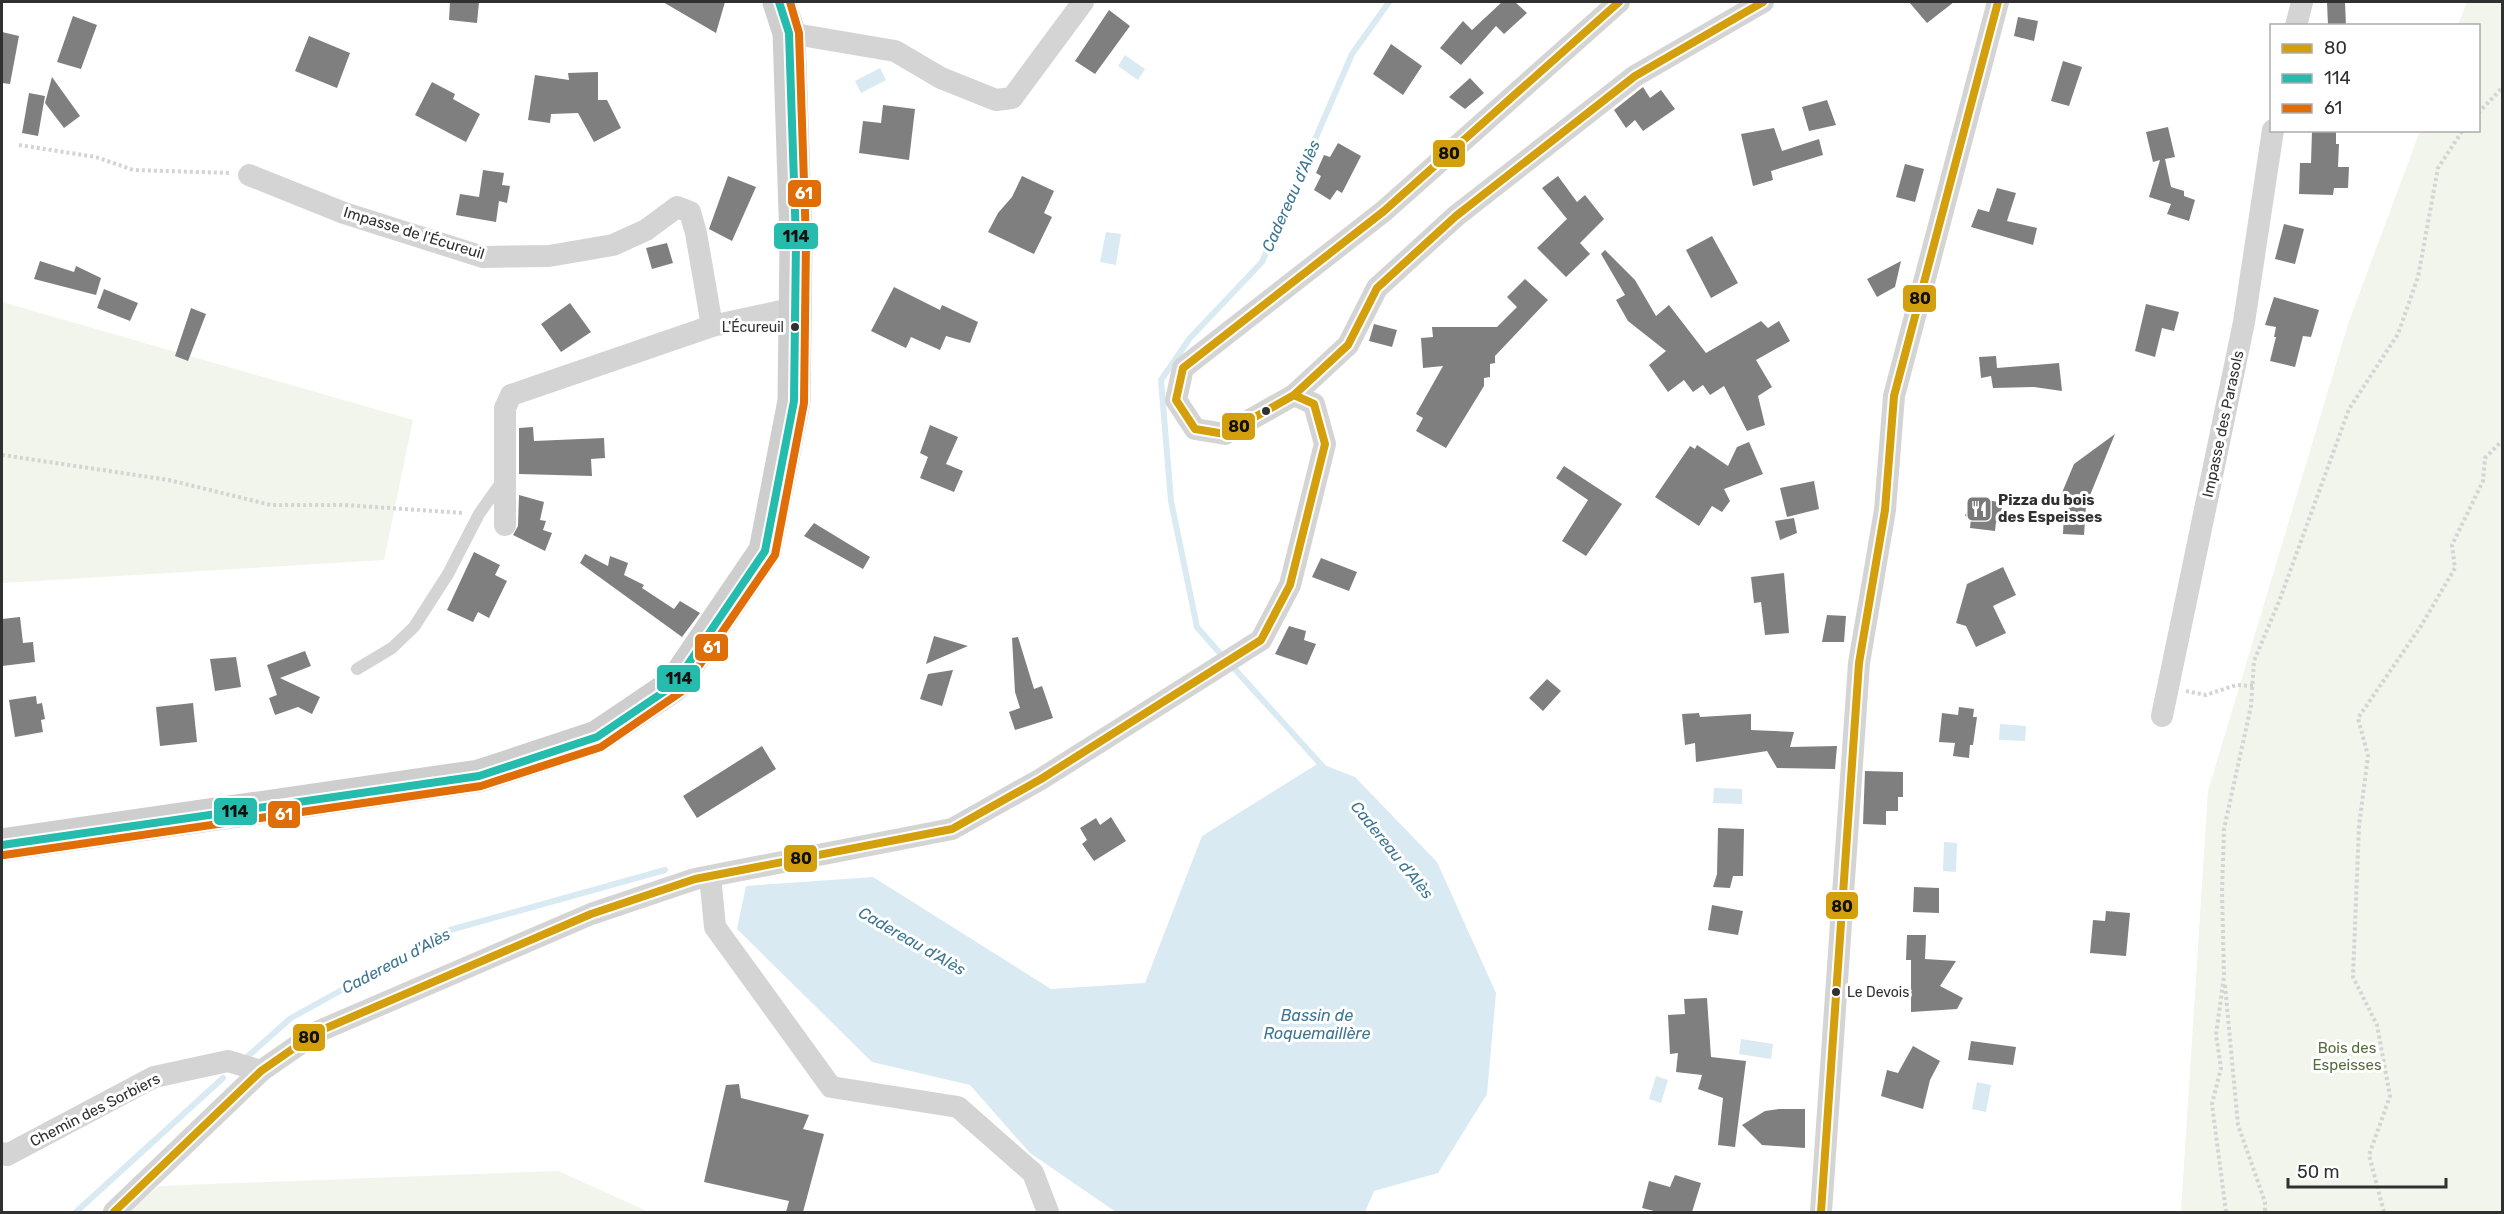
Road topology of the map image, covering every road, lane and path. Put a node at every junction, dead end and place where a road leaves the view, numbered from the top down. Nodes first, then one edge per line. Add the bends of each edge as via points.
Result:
1 (779, 2) edge
2 (1083, 2) edge
3 (1619, 2) edge
4 (1763, 2) edge
5 (1998, 2) edge
6 (2302, 2) edge
7 (2296, 24) edge
8 (789, 33) junction
9 (2502, 88) edge
10 (2480, 111) edge
11 (2273, 132) edge
12 (2462, 132) edge
13 (18, 145) dead end
14 (249, 175) joint
15 (795, 308) junction
16 (712, 326) junction
17 (1294, 395) junction
18 (2502, 441) edge
19 (2, 455) edge
20 (505, 476) junction
21 (479, 513) junction
22 (505, 525) dead end
23 (357, 669) dead end
24 (2253, 686) junction
25 (2168, 687) junction
26 (2162, 716) dead end
27 (2, 845) edge
28 (710, 876) junction
29 (2224, 976) junction
30 (261, 1071) junction
31 (3, 1155) edge
32 (114, 1212) edge
33 (1048, 1212) edge
34 (1821, 1212) edge
35 (2226, 1212) edge
36 (2265, 1212) edge
37 (2384, 1212) edge

1 - 8 main road
2 - 8 street via 1012,98 996,100 941,78 895,51
3 - 17 street via 1384,211 1183,368 1176,400 1195,429 1225,434
4 - 17 street via 1635,76 1456,216 1377,288 1348,345
5 - 34 street via 1894,396 1884,510 1859,663
6 - 7 street
8 - 15 main road
9 - 10 path
11 - 25 street, Impasse des Parasols via 2244,322
12 - 24 path via 2438,168 2418,277 2398,334 2349,409 2254,661
13 - 14 path via 96,157 133,170 212,170
14 - 16 street, Impasse de l'Écureuil via 344,213 483,257 549,256 613,246 646,230 677,207 690,212
15 - 16 street
15 - 27 main road via 794,401 765,551 674,685 597,737 479,776
16 - 20 street via 511,395 505,408
17 - 28 street via 1314,404 1325,444 1290,585 1261,640 1041,779 952,829
18 - 37 path via 2486,458 2483,481 2452,544 2455,568 2358,718 2368,756 2360,826 2353,977 2377,1025 2390,1096 2369,1155
19 - 21 path via 169,480 271,505
20 - 21 lane
20 - 22 street
21 - 23 lane via 448,574 414,627 392,648
24 - 25 path via 2235,685 2206,695
24 - 29 path via 2224,829
25 - 26 street, Impasse des Parasols
28 - 30 street via 591,914 328,1027
28 - 33 street via 715,927 831,1087 958,1107 1033,1173
29 - 35 path via 2216,1035 2221,1068 2212,1104
29 - 36 path via 2238,1125
30 - 31 street, Chemin des Sorbiers via 228,1061 154,1077
30 - 32 street

